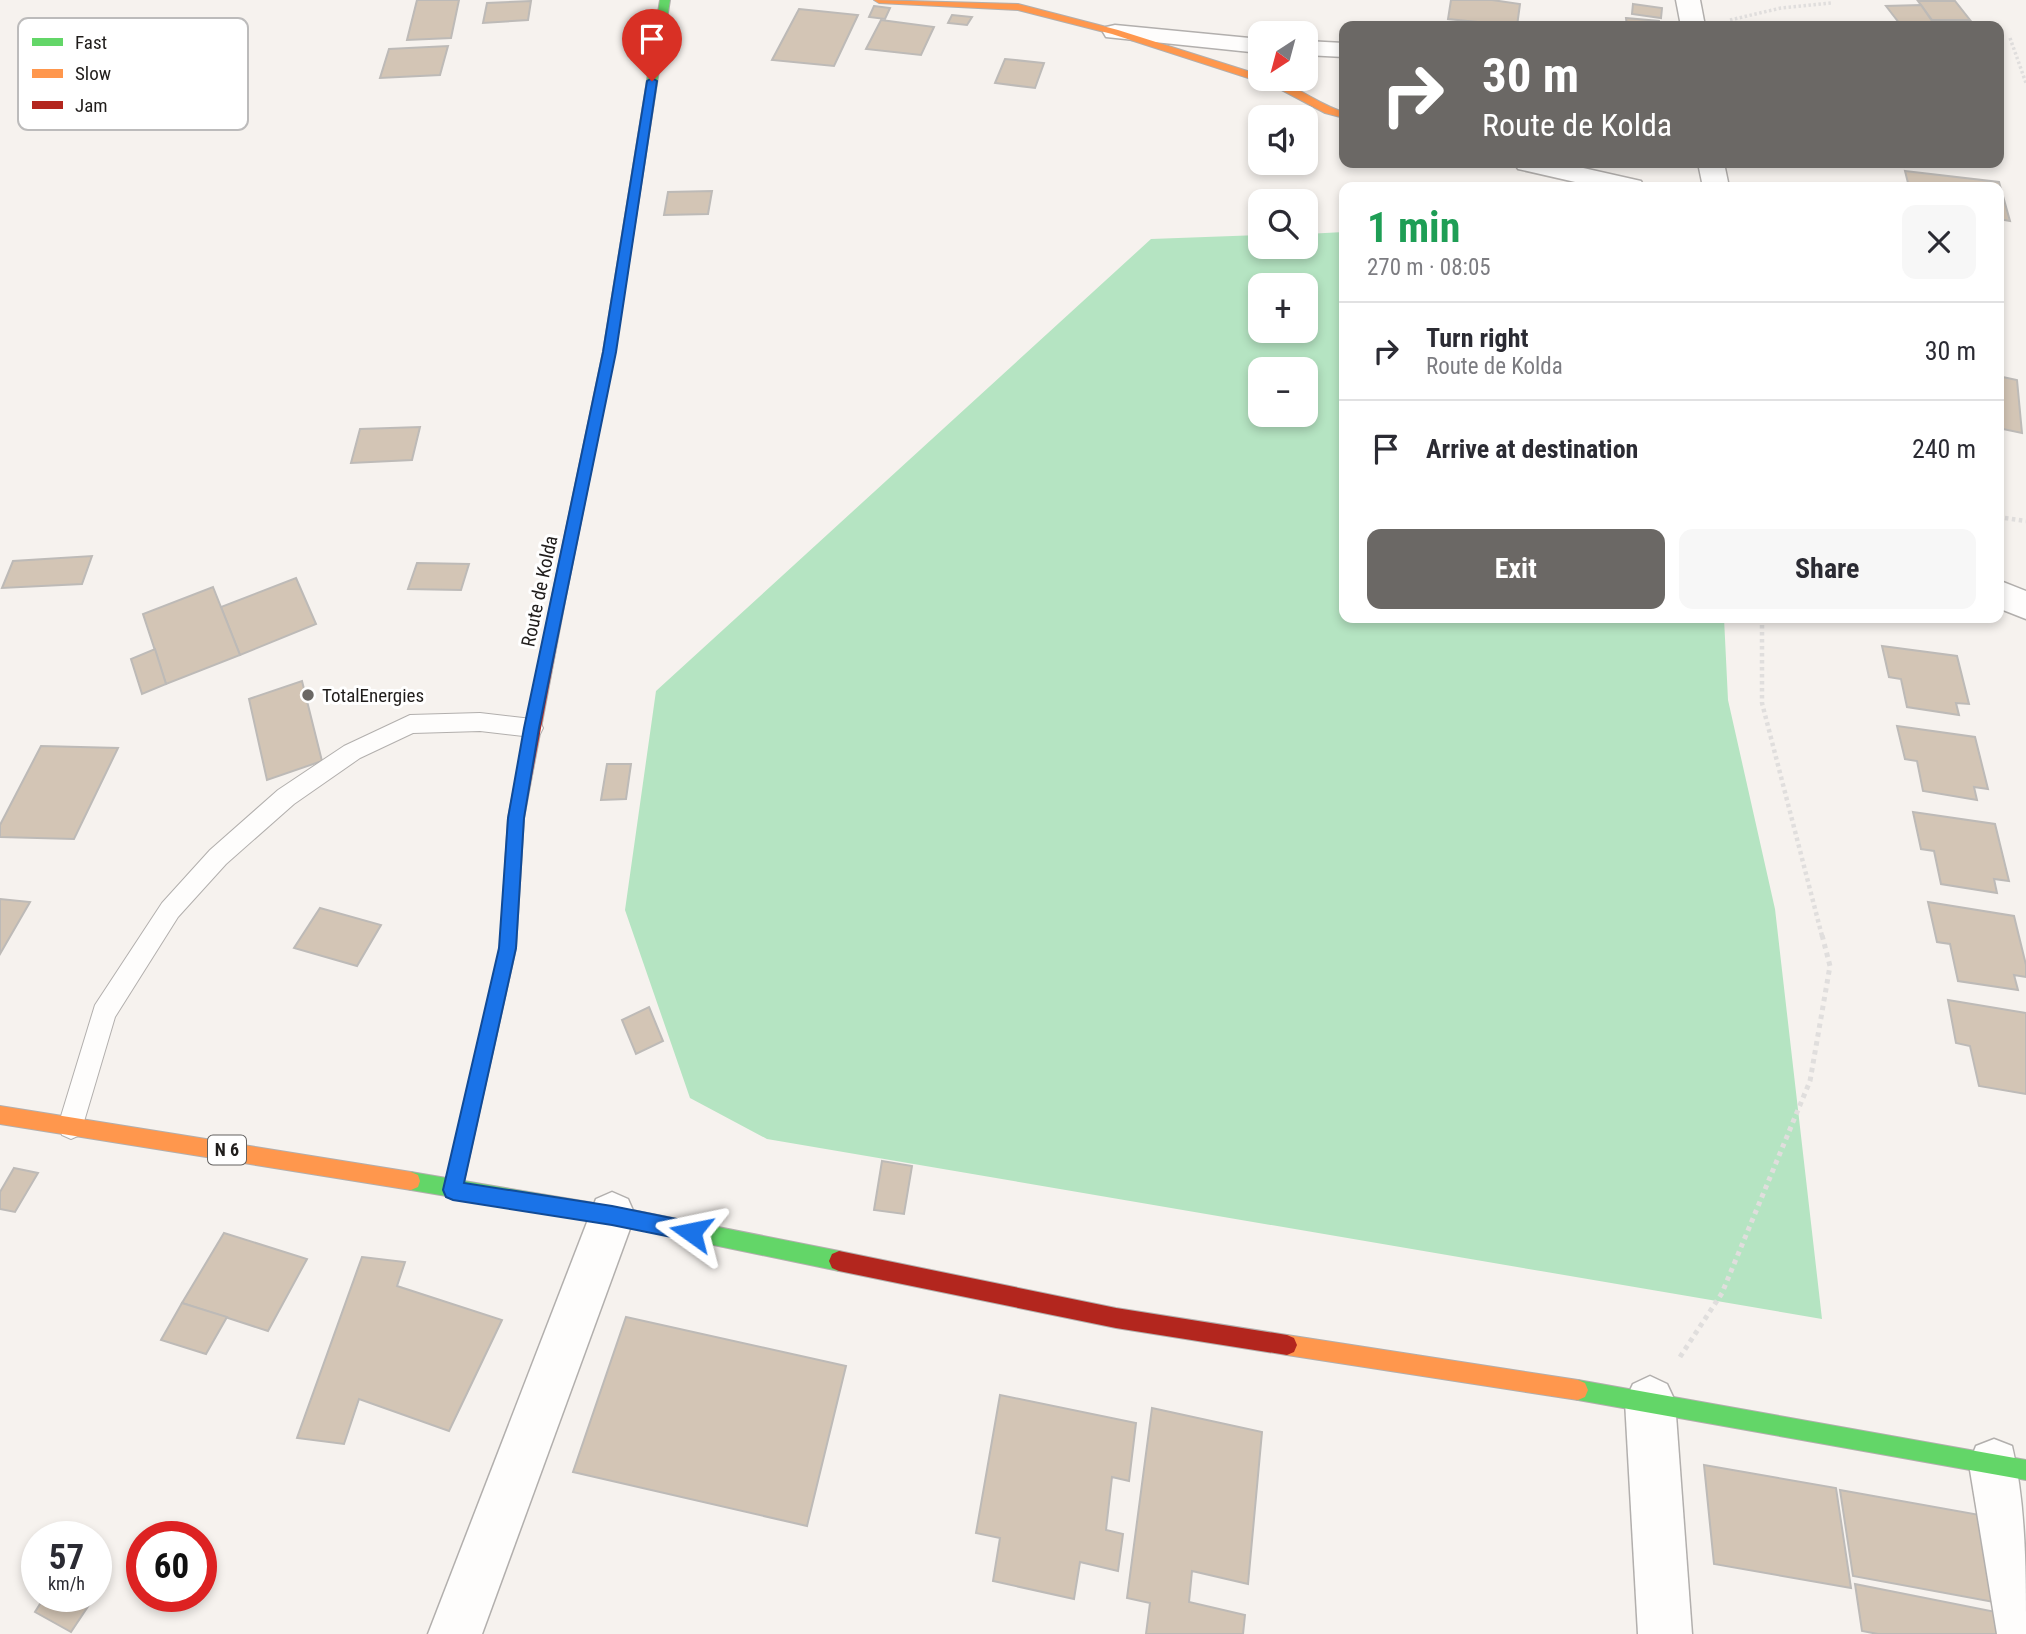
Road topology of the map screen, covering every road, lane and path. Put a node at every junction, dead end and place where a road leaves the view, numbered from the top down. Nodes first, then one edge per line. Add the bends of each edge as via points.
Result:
1 (665, 0) edge
2 (879, 0) edge
3 (1688, 0) edge
4 (1832, 3) dead end
5 (1692, 21) edge
6 (1724, 21) dead end
7 (1115, 32) junction
8 (2010, 38) dead end
9 (1248, 45) edge
10 (1318, 49) edge
11 (1339, 50) edge
12 (2026, 83) edge
13 (1339, 114) edge
14 (1549, 168) edge
15 (1610, 182) edge
16 (2004, 518) edge
17 (2026, 521) edge
18 (2004, 596) edge
19 (2026, 606) edge
20 (1762, 623) edge
21 (532, 728) junction
22 (0, 1115) edge
23 (71, 1126) junction
24 (453, 1190) junction
25 (612, 1215) junction
26 (1650, 1401) junction
27 (2010, 1467) edge
28 (455, 1634) edge
29 (1665, 1634) edge
30 (2024, 1634) edge

1 - 21 main road, Route de Kolda via 609,352
2 - 7 main road via 1018,7
3 - 5 street
4 - 6 path via 1780,8
7 - 9 street
7 - 13 main road via 1280,85
8 - 12 path
10 - 11 street
14 - 15 street
16 - 17 path
18 - 19 street
20 - 26 path via 1762,703 1830,966 1810,1081 1722,1293
21 - 23 lane via 480,722 410,724 352,752 286,797 218,857 170,910 104,1013
21 - 24 main road, Route de Kolda via 516,818 508,948
22 - 23 main road, N 6
23 - 24 main road, N 6
24 - 25 main road
25 - 26 main road via 1116,1318
25 - 28 street
26 - 27 main road
26 - 29 street
27 - 30 street

